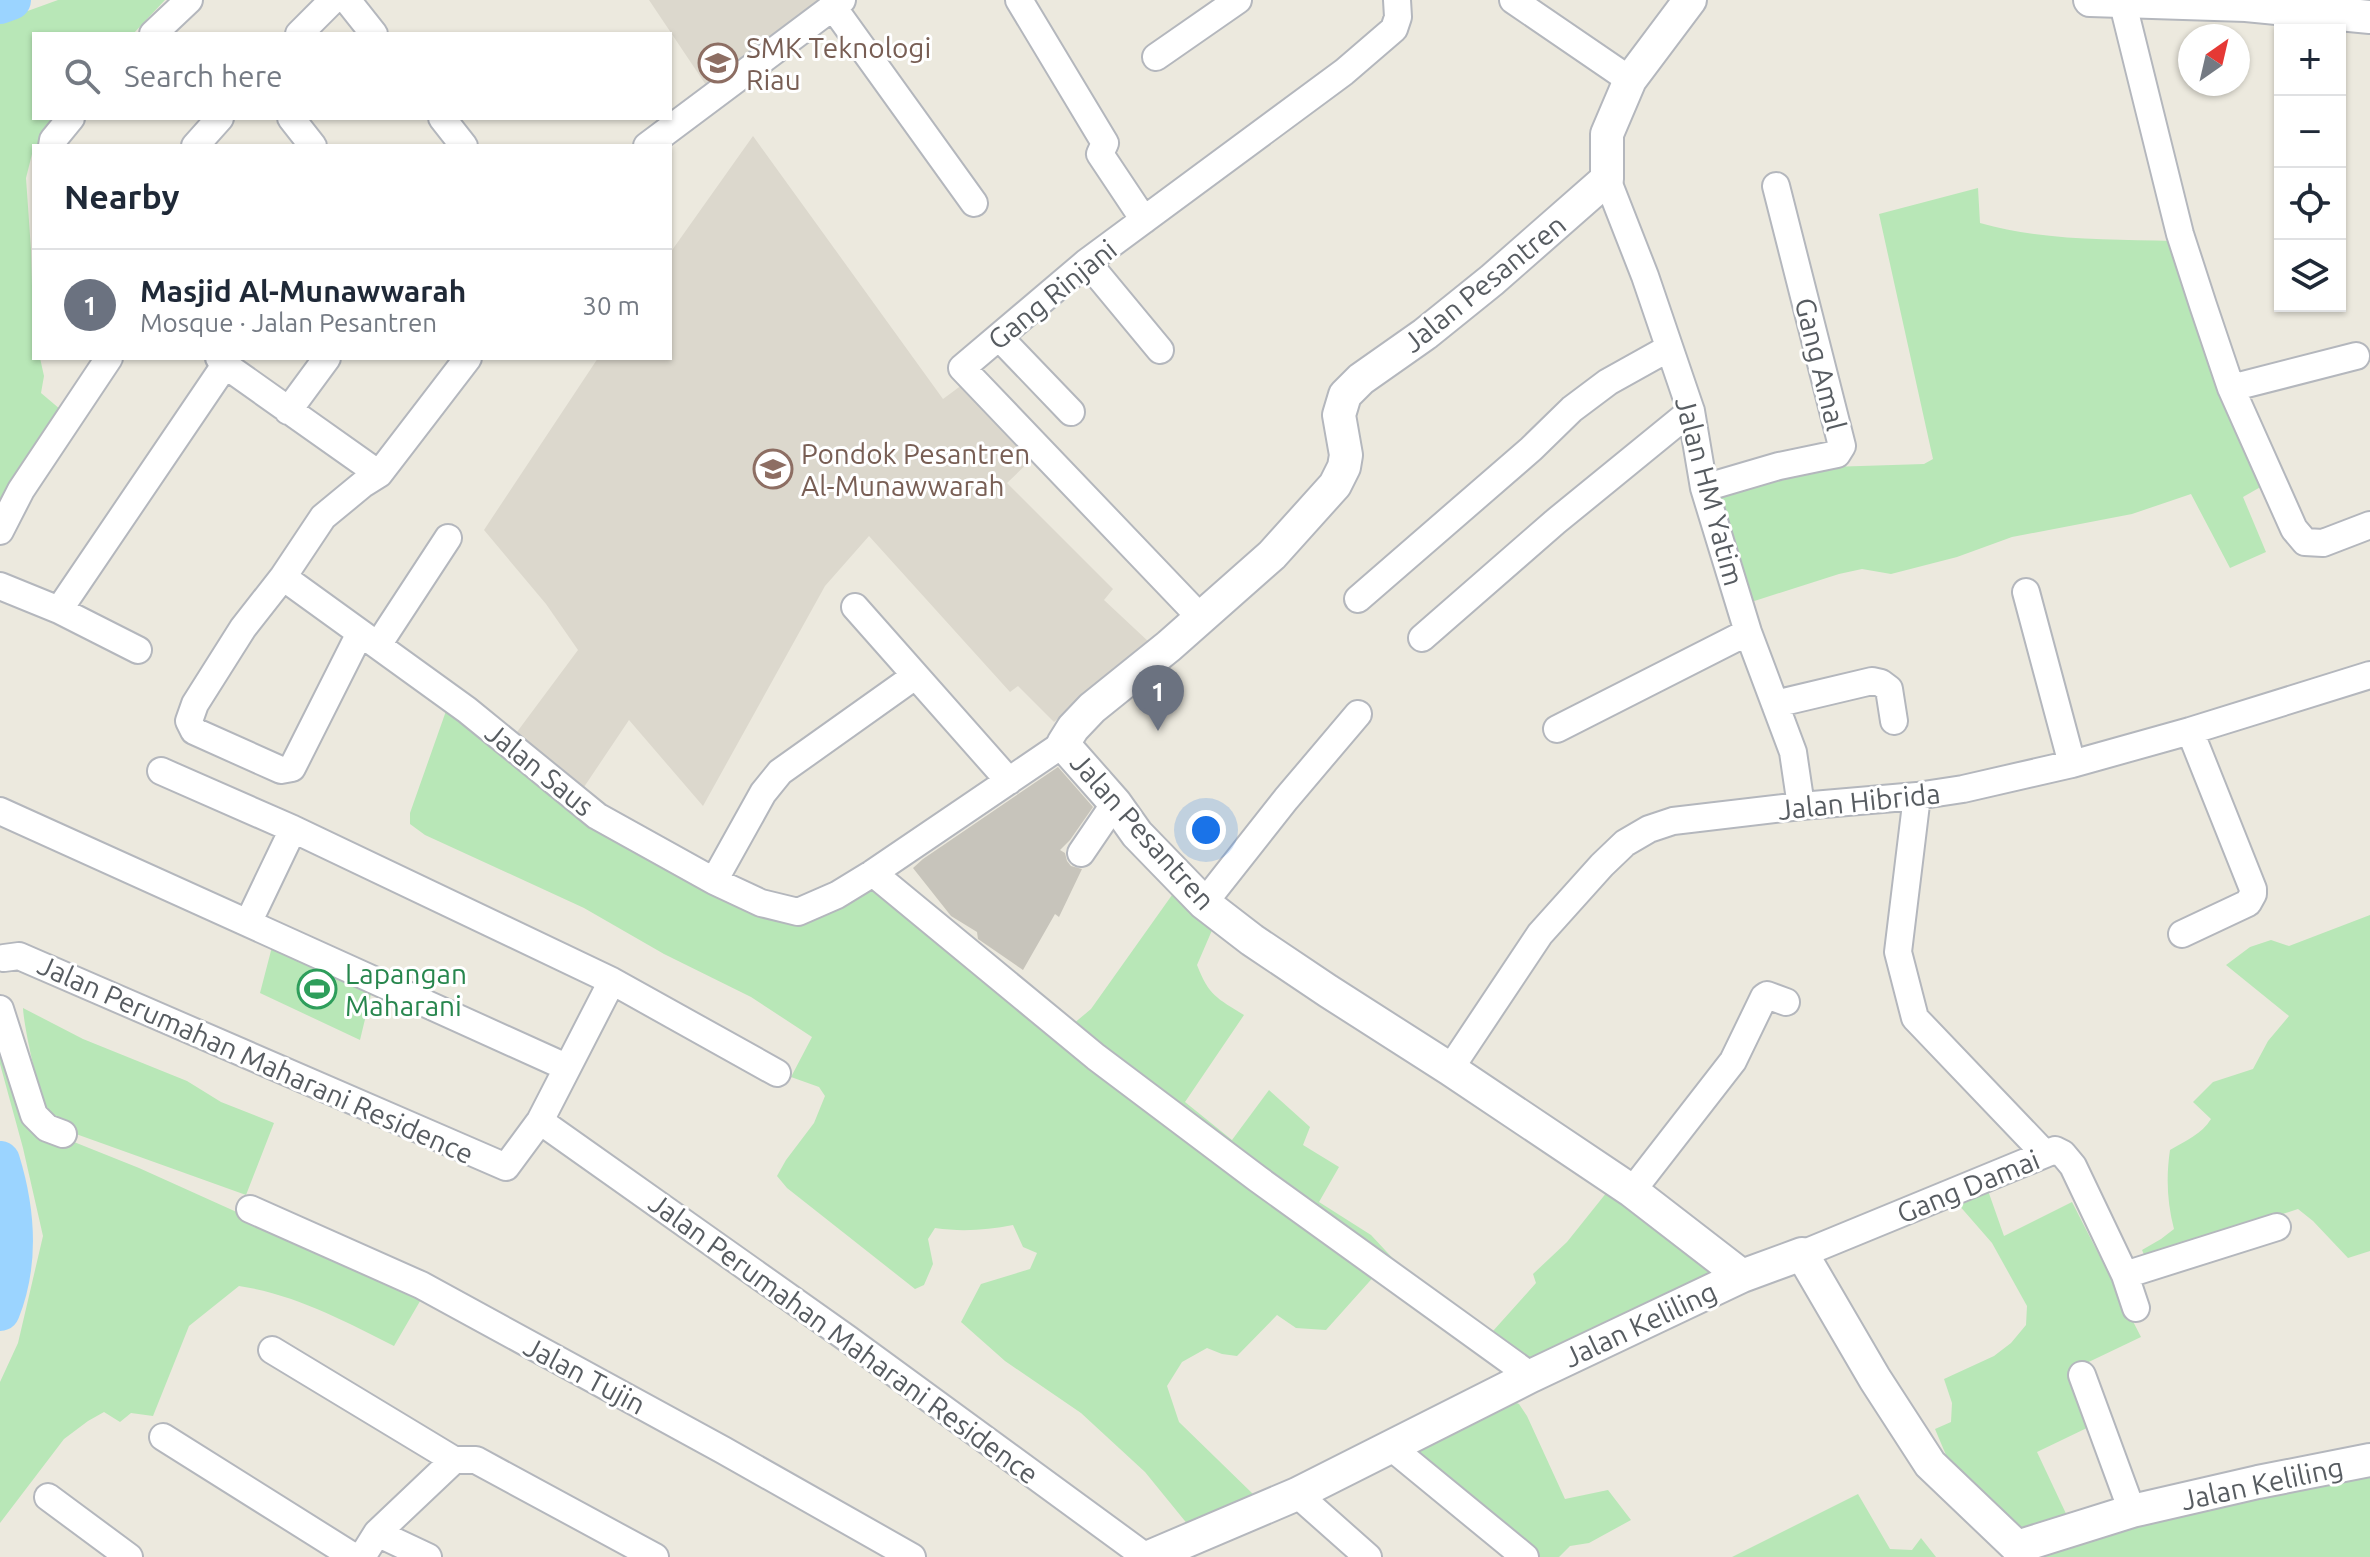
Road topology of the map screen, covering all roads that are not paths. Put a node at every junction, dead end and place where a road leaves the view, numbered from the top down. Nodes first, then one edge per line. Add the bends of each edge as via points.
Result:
1 (189, 0) edge
2 (333, 0) edge
3 (347, 0) edge
4 (1019, 0) edge
5 (1238, 0) edge
6 (1397, 0) edge
7 (1513, 0) edge
8 (1690, 0) edge
9 (2090, 0) edge
10 (2122, 1) edge
11 (837, 3) edge
12 (2370, 17) edge
13 (155, 32) edge
14 (301, 32) edge
15 (372, 32) edge
16 (1156, 57) dead end
17 (1630, 80) junction
18 (69, 120) edge
19 (218, 120) edge
20 (293, 120) edge
21 (444, 120) edge
22 (52, 144) edge
23 (197, 144) edge
24 (311, 144) edge
25 (462, 144) edge
26 (650, 144) edge
27 (1607, 179) junction
28 (1776, 186) dead end
29 (974, 203) dead end
30 (1144, 220) junction
31 (1087, 262) junction
32 (999, 337) junction
33 (1669, 348) junction
34 (1160, 350) dead end
35 (2356, 356) dead end
36 (108, 360) edge
37 (326, 360) edge
38 (466, 360) edge
39 (222, 362) edge
40 (2231, 388) junction
41 (288, 411) junction
42 (1691, 411) junction
43 (1071, 412) dead end
44 (379, 474) junction
45 (1704, 488) junction
46 (2370, 525) edge
47 (0, 531) edge
48 (448, 538) dead end
49 (283, 577) junction
50 (0, 586) edge
51 (2026, 592) dead end
52 (1358, 599) dead end
53 (855, 607) dead end
54 (59, 610) junction
55 (1201, 618) junction
56 (1748, 632) junction
57 (1422, 638) dead end
58 (369, 639) junction
59 (138, 650) dead end
60 (2370, 675) edge
61 (915, 676) junction
62 (1775, 704) junction
63 (1358, 714) dead end
64 (1894, 721) dead end
65 (1557, 729) dead end
66 (2190, 731) junction
67 (1063, 744) junction
68 (2072, 764) junction
69 (161, 771) dead end
70 (1009, 781) junction
71 (1917, 796) junction
72 (1115, 803) junction
73 (1801, 806) junction
74 (0, 811) edge
75 (293, 829) junction
76 (1081, 853) dead end
77 (873, 873) junction
78 (714, 881) junction
79 (1204, 903) junction
80 (248, 923) junction
81 (2182, 934) dead end
82 (1, 957) edge
83 (612, 981) junction
84 (1786, 1002) dead end
85 (0, 1009) edge
86 (566, 1067) junction
87 (1450, 1069) junction
88 (777, 1073) dead end
89 (540, 1121) junction
90 (63, 1134) dead end
91 (2045, 1154) junction
92 (1632, 1191) junction
93 (250, 1209) dead end
94 (2277, 1227) dead end
95 (1802, 1254) junction
96 (2125, 1275) junction
97 (1742, 1276) junction
98 (2136, 1308) dead end
99 (272, 1350) dead end
100 (2082, 1375) dead end
101 (1531, 1376) junction
102 (163, 1437) dead end
103 (1391, 1447) junction
104 (454, 1460) junction
105 (2370, 1460) edge
106 (1297, 1494) junction
107 (48, 1497) dead end
108 (2132, 1511) junction
109 (377, 1533) junction
110 (2016, 1554) edge
111 (129, 1557) edge
112 (354, 1557) edge
113 (362, 1557) edge
114 (428, 1557) edge
115 (655, 1557) edge
116 (912, 1557) edge
117 (1148, 1557) edge
118 (1368, 1557) edge
119 (1525, 1557) edge

1 - 13 street
2 - 14 street
3 - 15 street
4 - 30 street via 1105,143 1100,154
5 - 16 street
6 - 30 street, Gang Rinjani via 1394,29
7 - 17 street
8 - 17 street
9 - 10 street
10 - 12 street
10 - 40 street via 2180,234
11 - 26 street
11 - 29 street
17 - 27 street via 1609,127
18 - 22 street
19 - 23 street
20 - 24 street
21 - 25 street
27 - 33 street, Jalan HM Yatim
27 - 55 street, Jalan Pesantren via 1492,280 1345,395 1339,415 1346,455 1341,477 1272,555
28 - 45 street, Gang Amal via 1842,446 1837,454
30 - 31 street, Gang Rinjani
31 - 32 street, Gang Rinjani
31 - 34 street
32 - 43 street
32 - 55 street, Gang Rinjani via 962,368
33 - 42 street, Jalan HM Yatim
33 - 52 street via 1572,409
35 - 40 street
36 - 47 street via 21,490
37 - 41 street
38 - 44 street
39 - 41 street
39 - 54 street
40 - 46 street via 2294,529 2305,542 2323,543
41 - 44 street
42 - 45 street, Jalan HM Yatim
42 - 57 street
44 - 49 street via 323,517
45 - 56 street, Jalan HM Yatim
48 - 58 street
49 - 58 street, Jalan Saus
49 - 58 street via 195,704 189,721 194,731 281,770 292,768
50 - 54 street
51 - 68 street
53 - 61 street
54 - 59 street
55 - 67 street, Jalan Pesantren via 1092,708
56 - 62 street, Jalan HM Yatim
56 - 65 street
58 - 78 street, Jalan Saus via 467,710 597,816
60 - 66 street, Jalan Hibrida
61 - 70 street
61 - 78 street via 780,772
62 - 64 street via 1872,681 1889,689
62 - 73 street, Jalan HM Yatim via 1793,752
63 - 79 street
66 - 68 street, Jalan Hibrida
66 - 81 street via 2253,894 2248,903
67 - 70 street, Jalan Saus
67 - 72 street, Jalan Pesantren
68 - 71 street, Jalan Hibrida
69 - 75 street
70 - 77 street, Jalan Saus
71 - 73 street, Jalan Hibrida
71 - 91 street via 1898,952 1915,1018
72 - 76 street
72 - 79 street, Jalan Pesantren via 1137,834
73 - 87 street, Jalan Hibrida via 1673,821 1625,843 1540,934
74 - 80 street
75 - 80 street
75 - 83 street
77 - 78 street, Jalan Saus via 798,912 761,903
77 - 101 street via 1096,1057
79 - 87 street, Jalan Pesantren via 1315,983
80 - 86 street
82 - 89 street, Jalan Perumahan Maharani Residence via 19,956 506,1167
83 - 86 street, Jalan Perumahan Maharani Residence
83 - 88 street
84 - 92 street via 1764,997 1733,1061
85 - 90 street via 34,1115
86 - 89 street, Jalan Perumahan Maharani Residence
87 - 92 street, Jalan Pesantren
89 - 117 street, Jalan Perumahan Maharani Residence
91 - 95 street, Gang Damai
91 - 96 street, Gang Damai via 2055,1150 2069,1159
92 - 97 street, Jalan Pesantren
93 - 116 street, Jalan Tujin via 421,1285
94 - 96 street
95 - 97 street, Jalan Keliling
95 - 110 street, Jalan Keliling via 1930,1464
96 - 98 street, Gang Damai
97 - 101 street, Jalan Keliling
99 - 104 street
100 - 108 street
101 - 103 street, Jalan Keliling
102 - 112 street
103 - 106 street, Jalan Keliling
103 - 119 street
104 - 109 street
104 - 115 street via 476,1460
105 - 108 street, Jalan Keliling
106 - 117 street, Jalan Keliling
106 - 118 street
107 - 111 street
108 - 110 street, Jalan Keliling
109 - 113 street
109 - 114 street

